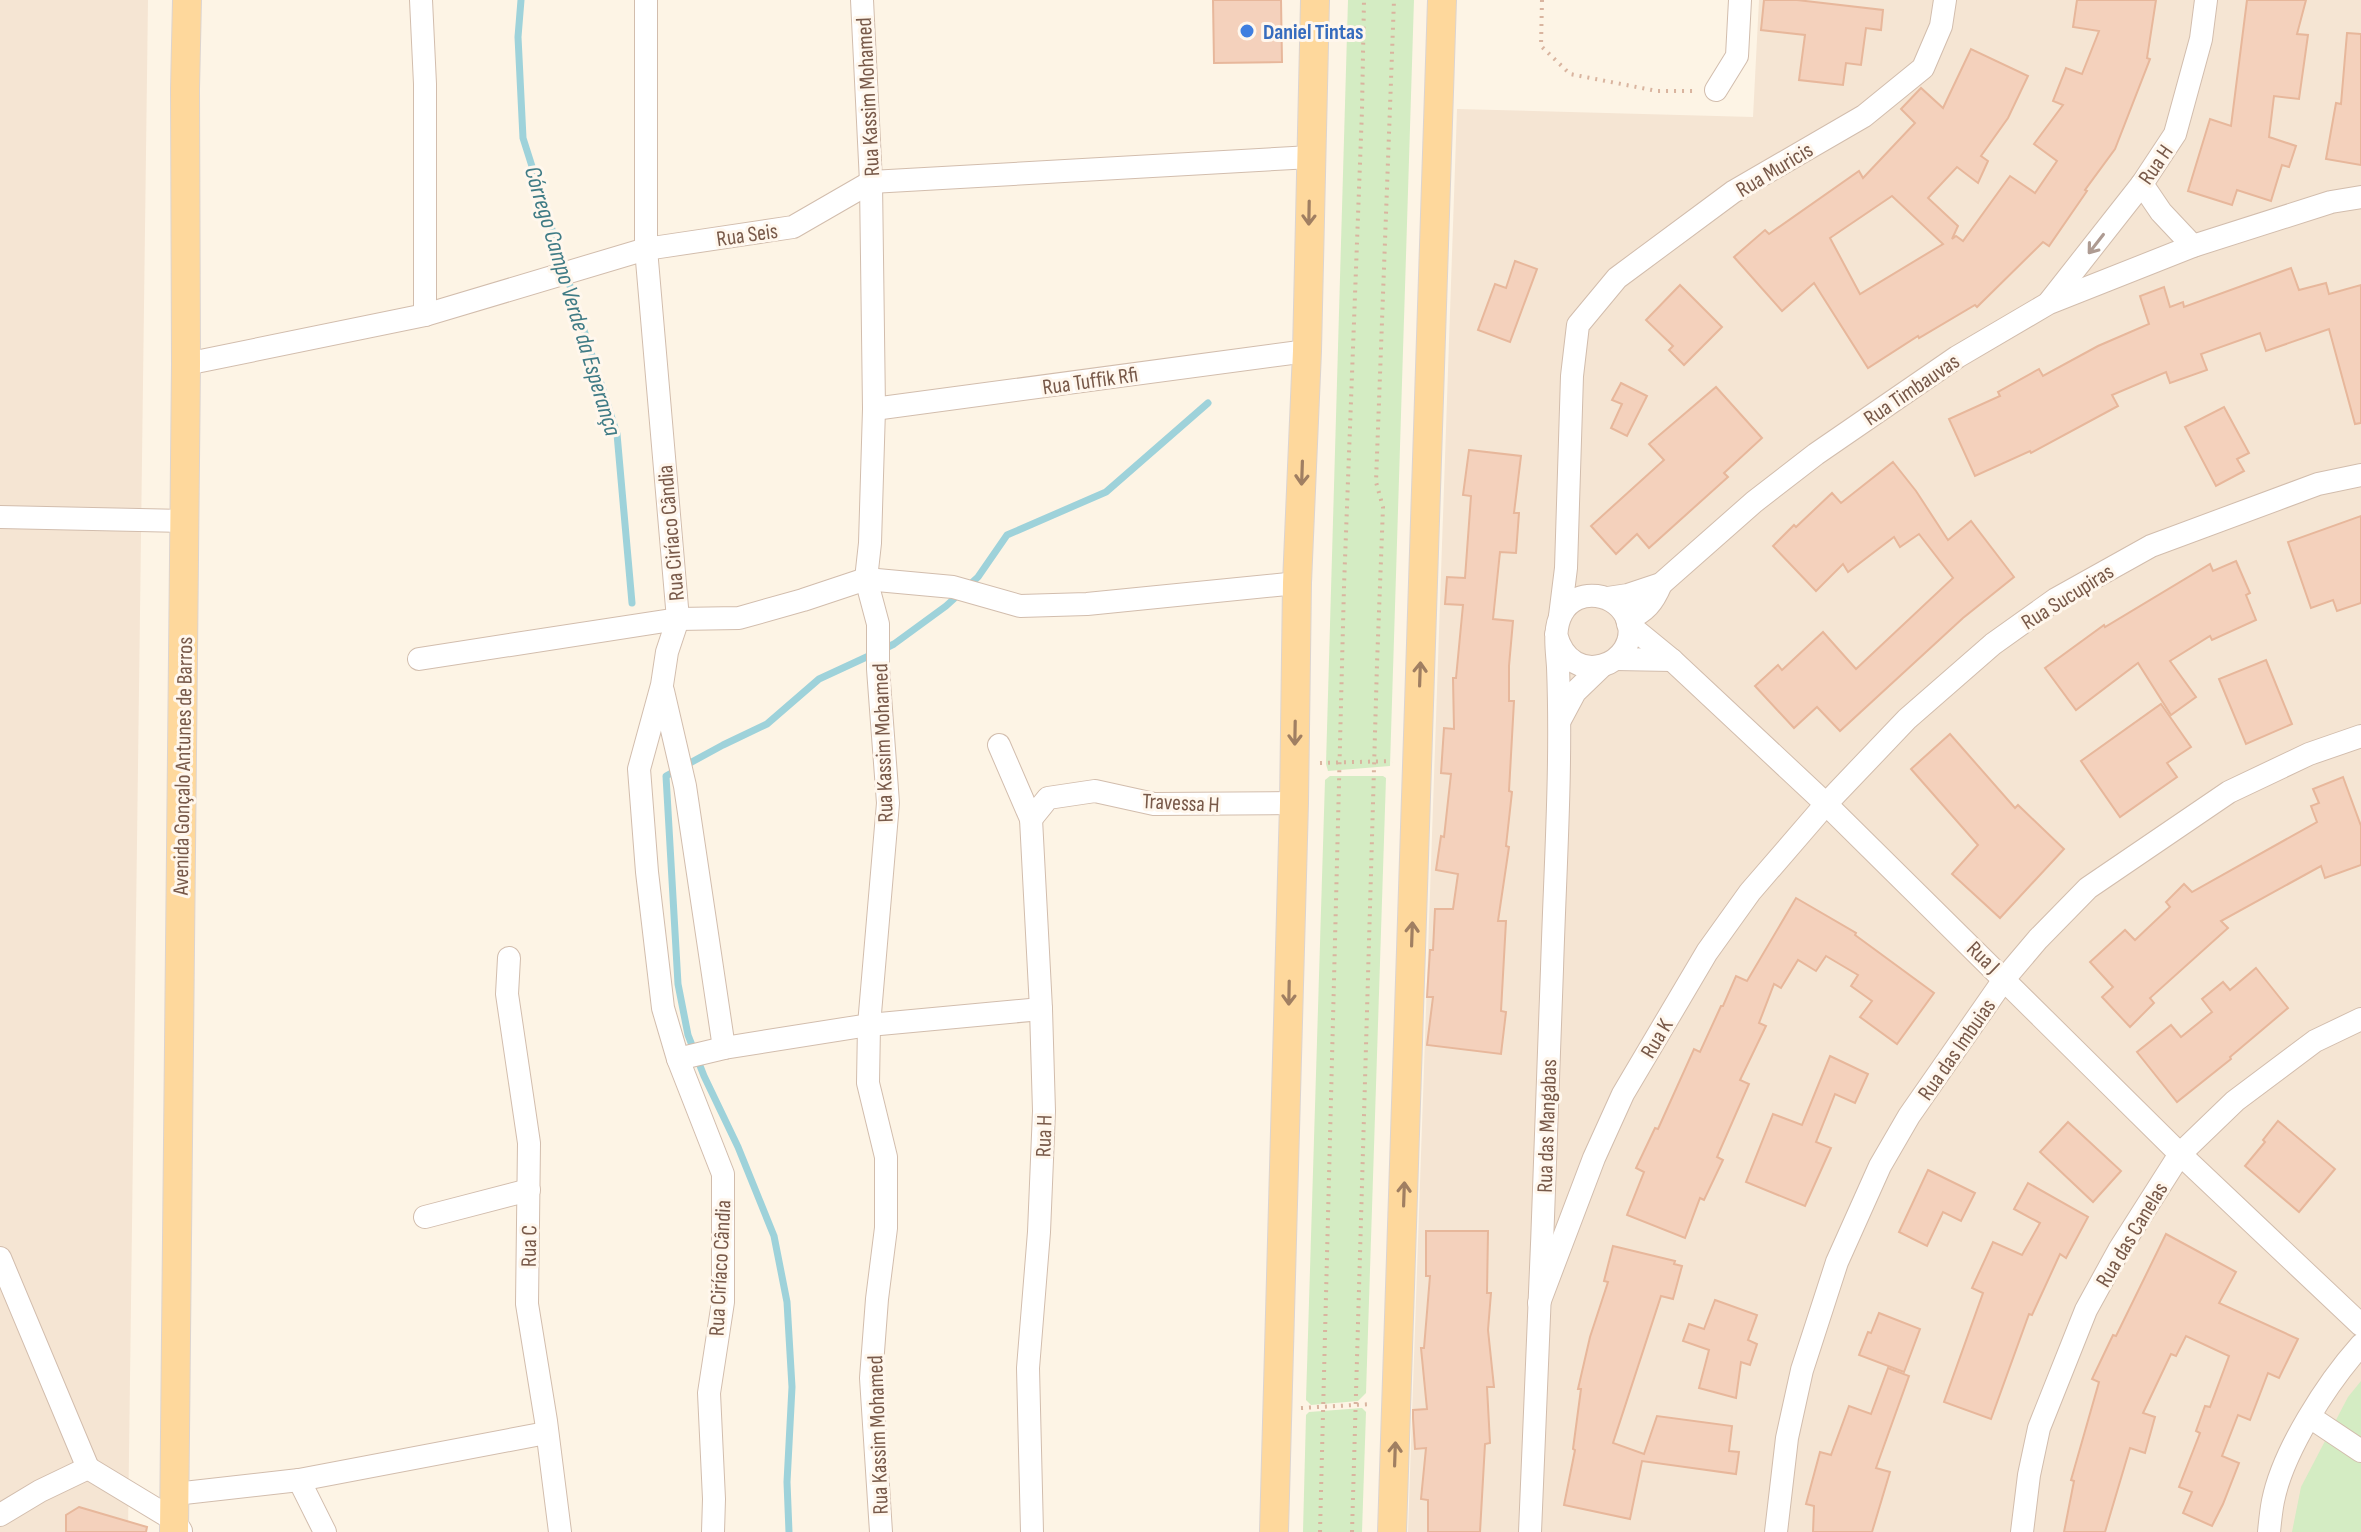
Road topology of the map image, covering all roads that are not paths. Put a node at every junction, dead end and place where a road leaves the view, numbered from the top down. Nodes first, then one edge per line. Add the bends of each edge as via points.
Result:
1 (187, 0) edge
2 (421, 0) edge
3 (646, 0) edge
4 (862, 0) edge
5 (1315, 0) edge
6 (1442, 0) edge
7 (1740, 0) edge
8 (1945, 0) edge
9 (2206, 0) edge
10 (1716, 90) road end
11 (1311, 157) junction
12 (871, 182) junction
13 (2142, 184) junction
14 (2361, 197) edge
15 (2193, 246) junction
16 (646, 249) junction
17 (2049, 303) junction
18 (425, 315) junction
19 (1578, 325) joint
20 (1307, 351) junction
21 (186, 364) junction
22 (874, 409) junction
23 (2361, 475) edge
24 (0, 517) edge
25 (185, 521) junction
26 (1566, 568) junction
27 (866, 579) junction
28 (1297, 583) junction
29 (1661, 584) junction
30 (1602, 596) junction
31 (678, 619) junction
32 (1628, 622) junction
33 (1558, 625) junction
34 (419, 659) dead end
35 (1672, 660) junction
36 (1609, 662) junction
37 (662, 685) junction
38 (1560, 721) junction
39 (2361, 736) edge
40 (999, 745) dead end
41 (1294, 803) junction
42 (1826, 804) junction
43 (1031, 819) junction
44 (509, 958) dead end
45 (2005, 978) junction
46 (1041, 1009) junction
47 (2361, 1019) edge
48 (869, 1025) junction
49 (714, 1051) junction
50 (679, 1059) junction
51 (2180, 1154) junction
52 (529, 1190) junction
53 (425, 1217) dead end
54 (0, 1258) edge
55 (1539, 1303) junction
56 (2361, 1325) edge
57 (2361, 1345) edge
58 (2310, 1417) junction
59 (546, 1433) junction
60 (2361, 1451) edge
61 (88, 1468) junction
62 (299, 1480) junction
63 (0, 1515) edge
64 (176, 1519) edge
65 (325, 1532) edge
66 (560, 1532) edge
67 (713, 1532) edge
68 (881, 1532) edge
69 (1032, 1532) edge
70 (1274, 1532) edge
71 (1392, 1532) edge
72 (1530, 1532) edge
73 (1776, 1532) edge
74 (2022, 1532) edge
75 (2269, 1532) edge

1 - 21 main road, Avenida Gonçalo Antunes de Barros
2 - 18 street
3 - 16 street, Rua Ciríaco Cândia
4 - 12 street, Rua Kassim Mohamed
5 - 11 main road
71 -> 6 main road
7 - 10 street via 1737,56
8 - 19 street, Rua Muricis via 1941,26 1923,68 1864,116 1733,192 1617,278
9 - 13 street, Rua H via 2175,134
11 - 12 street, Rua Seis
11 -> 20 main road
12 - 16 street, Rua Seis via 793,227
12 - 22 street, Rua Kassim Mohamed
13 - 15 street
13 -> 17 street, Rua H
14 - 15 street, Rua Timbauvas
15 - 17 street, Rua Timbauvas
16 - 18 street, Rua Seis
16 - 31 street, Rua Ciríaco Cândia
17 - 29 street, Rua Timbauvas via 1957,357 1816,454
18 - 21 street, Rua Seis
19 - 26 street, Rua das Mangabas
20 - 22 street, Rua Tuffik Rfi
20 -> 28 main road
21 - 25 main road, Avenida Gonçalo Antunes de Barros
22 - 27 street, Rua Kassim Mohamed
23 - 42 street, Rua Sucupiras via 2318,484 2151,546 2056,599 1993,644 1907,719
24 - 25 street
25 - 64 main road, Avenida Gonçalo Antunes de Barros
26 - 30 street via 1583,587
26 - 33 street, Rua das Mangabas
27 - 28 street via 953,587 1020,606
27 - 31 street via 739,618
27 - 48 street, Rua Kassim Mohamed via 878,624 888,803
28 -> 41 main road
29 - 30 street via 1628,595
29 - 32 street via 1654,602
30 - 32 street via 1620,607
30 - 33 street via 1568,604
31 - 34 street
31 - 37 street, Rua Ciríaco Cândia
32 - 35 street, Rua J
32 - 36 street via 1624,649
33 - 36 street via 1559,646 1567,657 1590,667
33 - 38 street, Rua das Mangabas
35 - 36 street
35 - 42 street, Rua J
36 - 38 street via 1575,692
37 - 49 street via 685,786
37 - 50 street, Rua Ciríaco Cândia via 639,769 663,1008
38 - 55 street, Rua das Mangabas
39 - 45 street, Rua das Imbuias via 2229,792 2088,888
40 - 43 street, Rua H
41 - 43 street, Travessa H via 1154,804 1095,791 1048,798
41 -> 70 main road
42 - 45 street, Rua J
42 - 55 street, Rua K via 1750,892 1707,952 1623,1094
43 - 46 street, Rua H
44 - 52 street, Rua C via 507,994 529,1143
45 - 51 street, Rua J
45 - 73 street, Rua das Imbuias via 1909,1116 1837,1262 1802,1370 1787,1438
46 - 48 street
46 - 69 street, Rua H via 1044,1111 1028,1368
47 - 51 street, Rua das Canelas via 2315,1041 2235,1101
48 - 49 street
48 - 68 street, Rua Kassim Mohamed via 868,1083 886,1157 886,1228 871,1378
49 - 50 street
50 - 67 street, Rua Ciríaco Cândia via 723,1174 723,1302 709,1393
51 - 56 street, Rua J
51 - 74 street, Rua das Canelas via 2086,1310 2039,1428
52 - 53 street
52 - 59 street, Rua C via 527,1304
54 - 61 street
55 - 72 street, Rua das Mangabas
57 - 58 street
58 - 60 street
58 - 75 street via 2273,1499
59 - 62 street
59 - 66 street, Rua C
61 - 63 street
61 - 64 street
62 - 64 street
62 - 65 street

